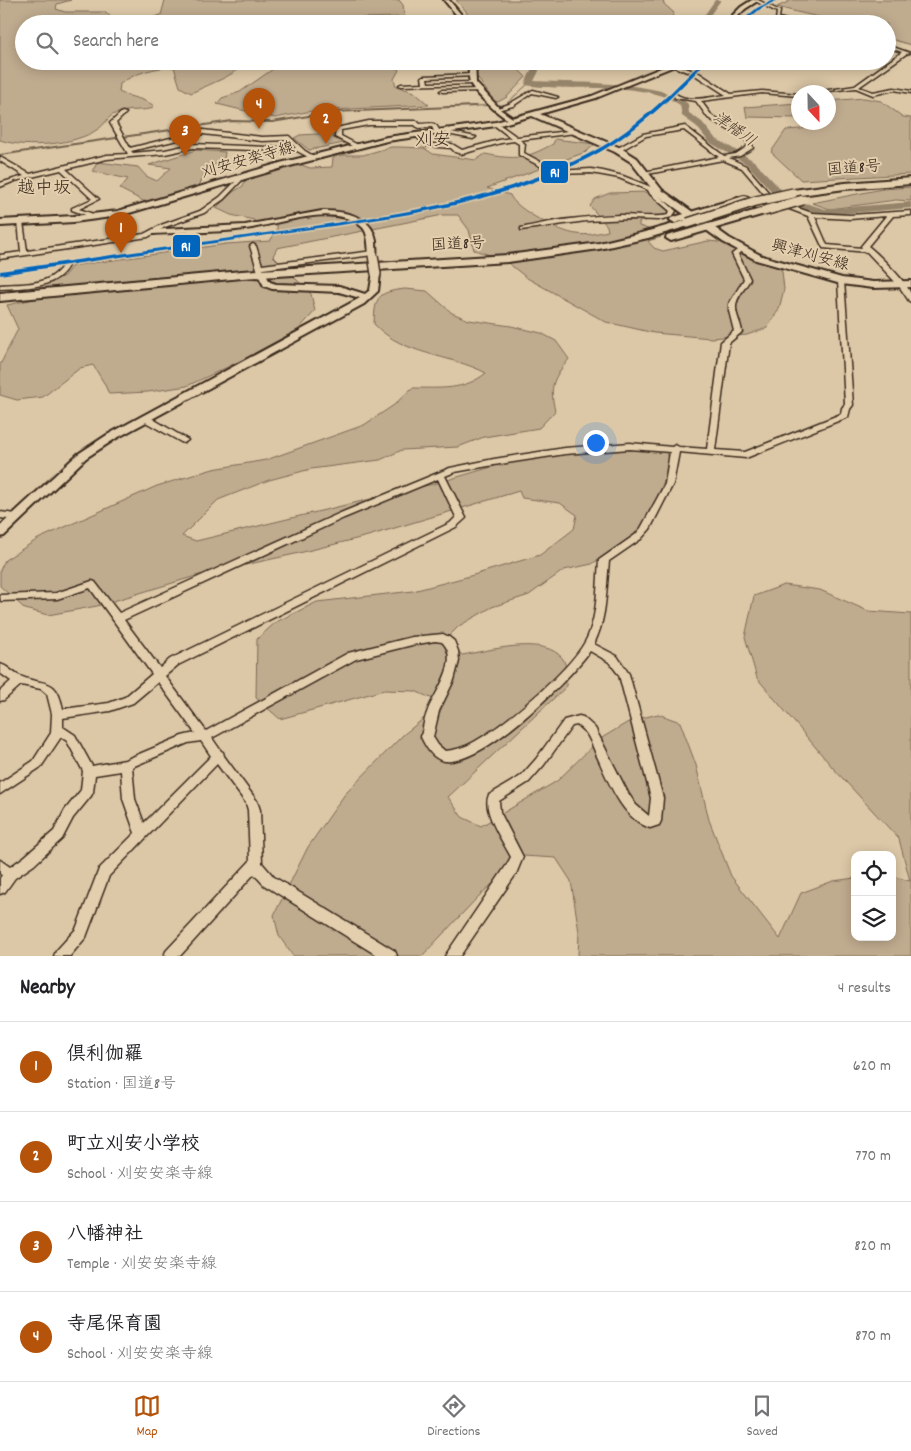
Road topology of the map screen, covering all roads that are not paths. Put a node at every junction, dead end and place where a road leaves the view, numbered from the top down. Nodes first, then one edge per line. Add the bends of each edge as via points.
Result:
1 (446, 0) edge
2 (756, 0) edge
3 (766, 5) joint
4 (459, 15) edge
5 (736, 15) edge
6 (778, 15) edge
7 (896, 49) edge
8 (905, 52) junction
9 (911, 53) edge
10 (896, 58) edge
11 (472, 70) edge
12 (662, 70) edge
13 (880, 70) edge
14 (697, 74) tunnel mouth
15 (472, 76) junction
16 (473, 83) junction
17 (426, 84) junction
18 (440, 84) junction
19 (401, 85) dead end
20 (856, 87) junction
21 (480, 90) junction
22 (836, 90) edge
23 (911, 92) edge
24 (791, 94) edge
25 (676, 95) dead end
26 (730, 96) junction
27 (556, 97) dead end
28 (698, 100) junction
29 (495, 107) junction
30 (124, 113) dead end
31 (533, 114) junction
32 (512, 120) junction
33 (496, 124) junction
34 (467, 128) junction
35 (447, 130) junction
36 (575, 131) junction
37 (437, 132) junction
38 (416, 134) junction
39 (258, 137) junction
40 (473, 137) junction
41 (515, 139) junction
42 (483, 145) junction
43 (356, 146) junction
44 (245, 147) junction
45 (128, 150) junction
46 (618, 150) junction
47 (302, 152) junction
48 (745, 152) joint
49 (132, 155) junction
50 (726, 157) junction
51 (312, 158) junction
52 (0, 159) edge
53 (62, 168) junction
54 (644, 174) junction
55 (29, 176) junction
56 (242, 177) junction
57 (911, 182) edge
58 (0, 185) edge
59 (655, 191) junction
60 (791, 192) junction
61 (911, 213) edge
62 (891, 214) junction
63 (811, 215) junction
64 (97, 217) junction
65 (690, 219) junction
66 (20, 222) junction
67 (0, 223) edge
68 (710, 228) junction
69 (524, 230) dead end
70 (153, 232) junction
71 (253, 246) dead end
72 (741, 249) junction
73 (868, 250) junction
74 (24, 252) junction
75 (373, 254) junction
76 (0, 257) edge
77 (509, 258) junction
78 (436, 262) junction
79 (65, 266) dead end
80 (261, 270) junction
81 (841, 282) junction
82 (907, 284) edge
83 (0, 287) edge
84 (367, 297) junction
85 (0, 298) edge
86 (911, 300) edge
87 (145, 418) junction
88 (184, 440) dead end
89 (675, 448) junction
90 (711, 452) junction
91 (440, 474) junction
92 (0, 515) edge
93 (16, 517) junction
94 (0, 533) edge
95 (0, 597) edge
96 (118, 618) junction
97 (588, 646) junction
98 (0, 668) edge
99 (159, 675) junction
100 (20, 680) junction
101 (0, 697) edge
102 (58, 714) junction
103 (58, 729) junction
104 (206, 736) junction
105 (219, 755) junction
106 (126, 766) junction
107 (89, 772) junction
108 (0, 789) edge
109 (142, 834) junction
110 (256, 863) junction
111 (5, 870) edge
112 (0, 888) edge
113 (61, 956) edge
114 (171, 956) edge
115 (390, 956) edge
116 (452, 956) edge

1 - 4 street
2 - 3 street
2 - 5 main road
3 - 6 street via 778,12
7 - 8 street
8 - 9 street
8 - 10 street
11 - 15 street
12 - 31 main road, 刈安安楽寺線 via 611,91
13 - 20 street
14 - 26 street
15 - 16 street
15 - 17 street via 424,77
16 - 18 street
16 - 21 street
17 - 18 street
17 - 19 street
18 - 21 street via 442,93
20 - 22 street
20 - 23 street via 873,94 894,89
21 - 29 street
24 - 26 street via 772,91
25 - 28 street via 682,99
26 - 28 street
27 - 29 street via 533,91 511,105
28 - 48 street via 710,117 748,139 751,147
29 - 32 street
30 - 45 street via 113,123
31 - 32 main road, 刈安安楽寺線
31 - 36 main road, 興津刈安線
32 - 33 main road, 刈安安楽寺線
33 - 34 main road, 刈安安楽寺線
33 - 41 street
34 - 35 main road, 刈安安楽寺線
34 - 40 street
35 - 37 main road, 刈安安楽寺線
35 - 40 street
36 - 41 street
36 - 46 main road, 興津刈安線
37 - 38 main road, 刈安安楽寺線
37 - 43 street via 434,125 418,126 417,123 369,123 338,129 338,137
38 - 42 street via 424,144 452,146 460,152
38 - 43 main road, 刈安安楽寺線
39 - 44 street
39 - 45 street via 203,132
39 - 47 street via 289,138
40 - 42 street
41 - 42 street
41 - 59 street via 522,144 521,154 557,173 603,173
43 - 51 main road, 刈安安楽寺線
44 - 47 street
44 - 49 street via 193,146
45 - 49 street
46 - 50 street via 645,135 682,128
46 - 54 main road, 興津刈安線 via 634,160
47 - 51 street
48 - 50 street
49 - 53 street
50 - 54 street
50 - 63 street via 744,168 777,203
51 - 56 main road, 刈安安楽寺線
52 - 55 street
53 - 55 street
53 - 64 street via 96,199 74,209
54 - 59 main road, 興津刈安線
55 - 58 street
56 - 64 main road, 刈安安楽寺線
56 - 70 street via 222,198 202,212
57 - 60 highway, 国道8号
57 - 68 highway, bridge via 859,188 803,200
59 - 65 main road, 興津刈安線
59 - 69 street via 652,193 673,211 670,216 582,219 551,222
60 - 65 highway, 国道8号, bridge
60 - 65 highway via 744,199
61 - 62 street
62 - 63 street
62 - 73 street via 864,246
63 - 73 street via 825,247
64 - 66 main road, 刈安安楽寺線
65 - 68 main road, 興津刈安線
65 - 77 highway, 国道8号 via 644,236 590,248
65 - 78 highway via 584,245 520,255
66 - 67 main road, 刈安安楽寺線
66 - 74 street
68 - 72 main road, 興津刈安線
68 - 77 highway via 618,250 557,258
70 - 74 street via 134,238
70 - 75 street via 256,226 323,214 362,222 368,228
71 - 80 street
72 - 81 main road, 興津刈安線 via 786,267
72 - 90 street via 735,254 747,279 733,302 732,310 739,326 738,332 725,342
73 - 82 street
74 - 76 street
75 - 80 street
75 - 84 street, bridge via 374,291
77 - 78 highway, 国道8号
78 - 80 highway, 国道8号
79 - 83 street via 61,274 43,283
80 - 84 street via 267,284 274,287 339,289
80 - 85 highway, 国道8号
81 - 82 main road, 興津刈安線
81 - 90 street via 849,405 845,415 753,454
82 - 86 street
84 - 87 street
87 - 88 street
87 - 93 street via 82,456
89 - 90 street
89 - 91 street via 630,446 565,451
89 - 97 street via 669,484 645,528 638,537 604,560 598,622
91 - 96 street
91 - 99 street via 460,518 453,525 174,662
92 - 93 street
93 - 94 street
95 - 96 street via 57,596 92,584
96 - 99 street
97 - 104 street via 526,712 461,754 446,756 436,751 427,737 433,712 452,672 453,650 444,638 352,656
97 - 116 street via 613,659 624,674 657,798 655,821 647,822 635,812 619,790 585,724 579,720 568,723 525,779 494,799 494,812 517,857
98 - 100 street
99 - 102 street via 129,700 110,707
99 - 104 street
100 - 101 street
100 - 102 street via 50,688 55,695
102 - 103 street
103 - 107 street via 71,738
103 - 108 street via 37,764
104 - 105 street
104 - 106 street via 186,739
105 - 109 street
105 - 110 street via 251,801
106 - 107 street
106 - 109 street via 129,799
107 - 111 street via 87,792 69,814 58,835 29,861
109 - 113 street via 104,873 81,933
110 - 114 street
110 - 115 street via 269,881
111 - 112 street

